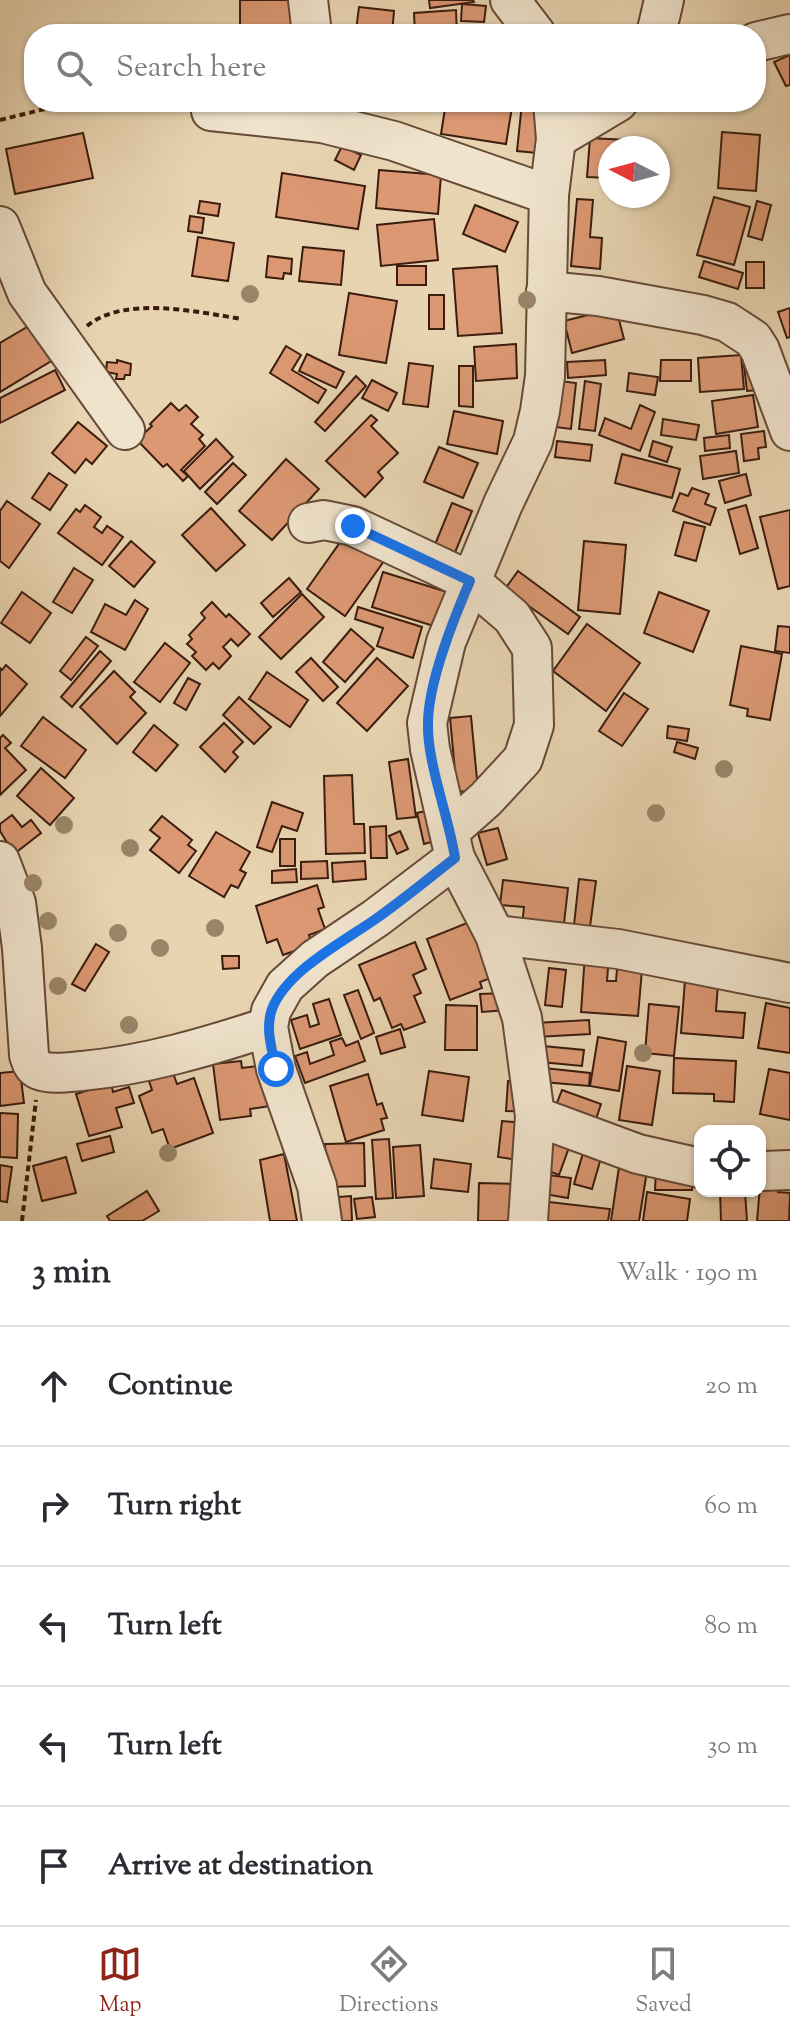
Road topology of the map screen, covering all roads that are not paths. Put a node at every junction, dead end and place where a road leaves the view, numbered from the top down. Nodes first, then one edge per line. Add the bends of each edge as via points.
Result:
1 (308, 0) edge
2 (510, 0) edge
3 (664, 0) edge
4 (311, 24) edge
5 (528, 24) edge
6 (658, 24) edge
7 (790, 34) edge
8 (766, 40) edge
9 (266, 112) edge
10 (554, 112) edge
11 (601, 112) edge
12 (320, 113) edge
13 (556, 139) junction
14 (549, 195) junction
15 (0, 226) edge
16 (546, 291) junction
17 (125, 430) dead end
18 (790, 431) edge
19 (308, 523) dead end
20 (470, 581) junction
21 (453, 844) junction
22 (0, 861) edge
23 (495, 935) junction
24 (790, 983) edge
25 (268, 1027) junction
26 (535, 1116) junction
27 (694, 1167) edge
28 (790, 1170) edge
29 (766, 1171) edge
30 (322, 1221) edge
31 (528, 1221) edge

1 - 4 street
2 - 5 street
3 - 6 street
7 - 8 street
9 - 12 street
10 - 13 street
11 - 13 street
12 - 14 street
13 - 14 street
14 - 16 street
15 - 17 street via 27,293
16 - 18 street via 727,322 760,350
16 - 20 street via 545,376 533,441
19 - 20 street via 324,520 353,526
20 - 21 street via 446,642 427,723
20 - 21 street via 512,617 532,648 534,725 523,759
21 - 23 street
21 - 25 street via 376,918 285,986
22 - 25 street via 16,903 29,1055 39,1070 113,1068
23 - 24 street via 618,949
23 - 26 street via 522,1018
25 - 30 street via 276,1069 317,1186
26 - 27 street via 638,1154
26 - 31 street
28 - 29 street

